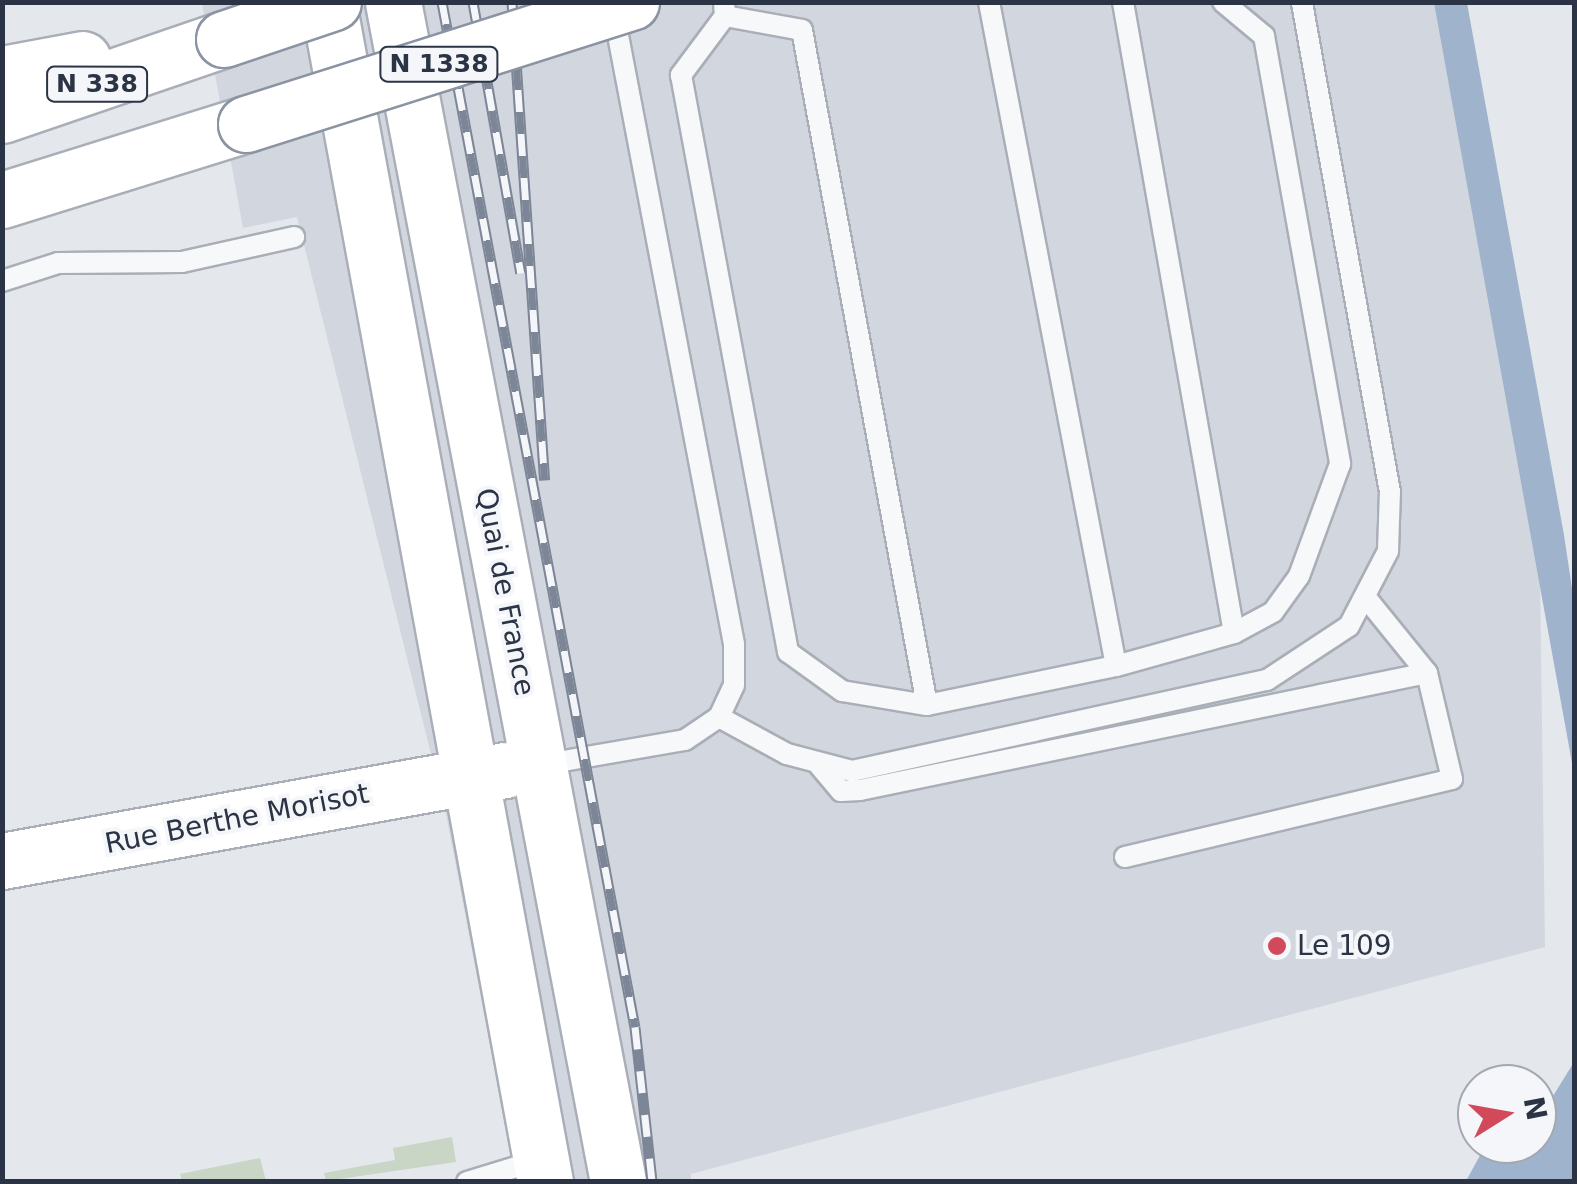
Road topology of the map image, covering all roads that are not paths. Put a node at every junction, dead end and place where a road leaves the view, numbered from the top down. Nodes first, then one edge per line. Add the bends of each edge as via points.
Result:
1 (330, 2) edge
2 (393, 2) edge
3 (612, 2) edge
4 (631, 2) edge
5 (989, 2) edge
6 (1123, 2) edge
7 (1223, 2) edge
8 (1302, 2) edge
9 (724, 7) edge
10 (207, 44) junction
11 (2, 74) edge
12 (2, 115) edge
13 (2, 200) edge
14 (294, 237) dead end
15 (2, 281) edge
16 (1367, 599) junction
17 (1234, 633) junction
18 (1116, 666) junction
19 (1428, 673) junction
20 (928, 705) junction
21 (719, 717) junction
22 (538, 765) junction
23 (819, 765) junction
24 (470, 776) junction
25 (1126, 857) dead end
26 (2, 861) edge
27 (543, 1170) edge
28 (467, 1182) edge
29 (618, 1182) edge

1 - 10 main road, bridge
1 - 24 main road
2 - 22 main road, Quai de France
3 - 21 lane via 734,644 734,685
4 - 13 main road, N 1338, bridge
5 - 18 lane
6 - 17 lane
7 - 17 lane via 1264,36 1340,464 1299,576 1273,612
8 - 16 lane via 1390,492 1388,551
9 - 20 lane via 802,30
9 - 20 lane via 681,75 788,652 842,691
10 - 11 main road
10 - 12 main road, N 338
14 - 15 lane via 182,262 58,263
16 - 19 lane
16 - 23 lane via 1333,640 1267,680 852,771
17 - 18 lane
18 - 20 lane
19 - 23 lane via 860,790 842,791
19 - 25 lane via 1452,779
21 - 22 lane via 685,740
21 - 23 lane
22 - 24 main road, Rue Berthe Morisot
22 - 29 main road, Quai de France
24 - 26 main road, Rue Berthe Morisot
24 - 27 main road
27 - 28 lane

